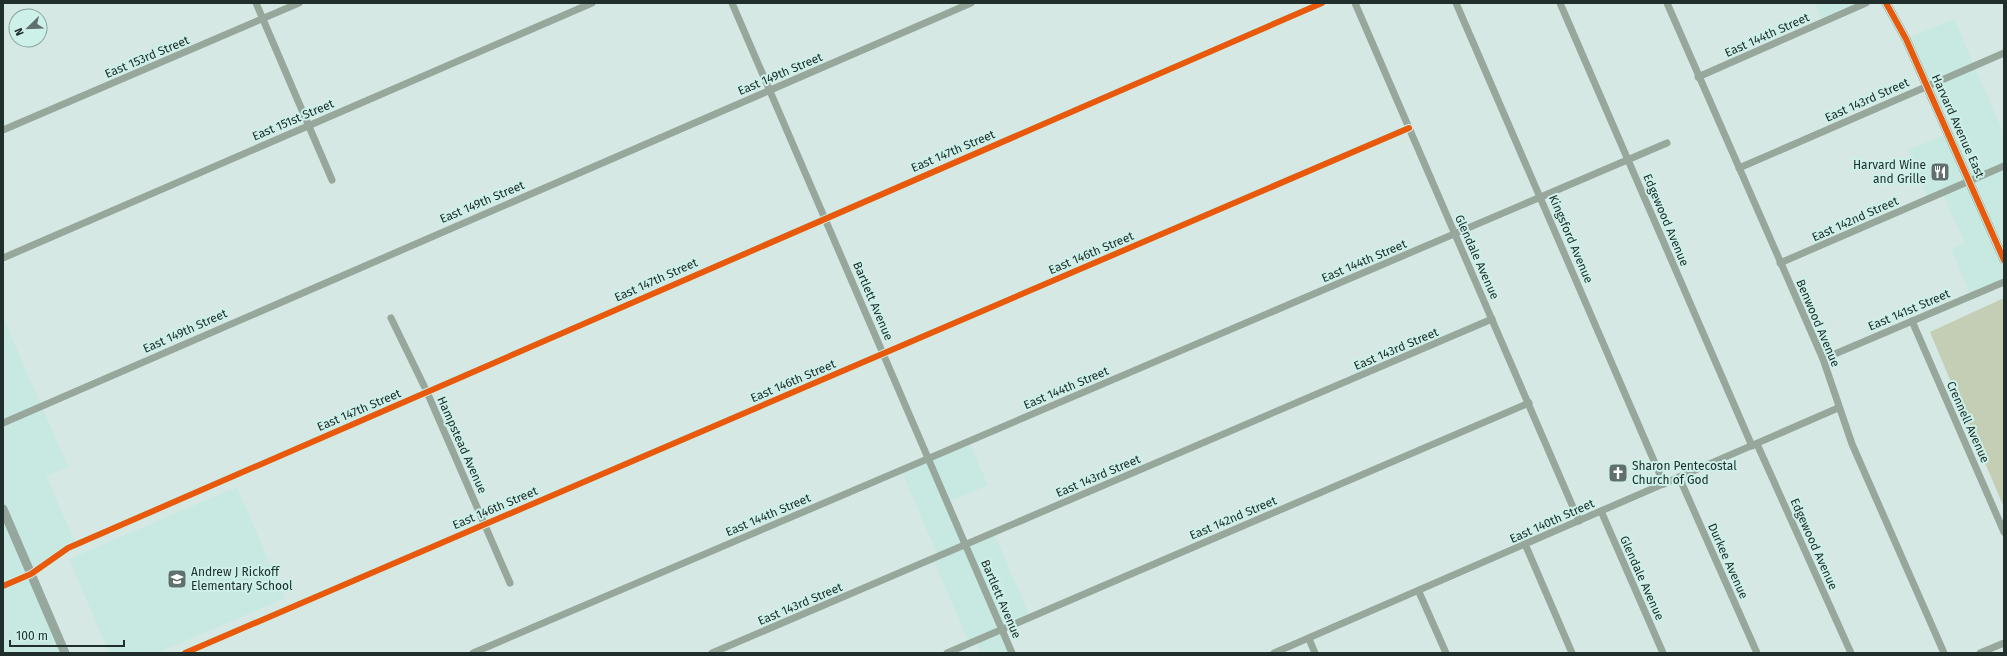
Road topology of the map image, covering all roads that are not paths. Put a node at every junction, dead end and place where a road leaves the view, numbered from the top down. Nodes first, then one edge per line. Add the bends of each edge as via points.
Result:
1 (256, 3) edge
2 (299, 3) edge
3 (592, 3) edge
4 (732, 3) edge
5 (971, 3) edge
6 (1322, 3) edge
7 (1355, 3) edge
8 (1456, 3) edge
9 (1560, 3) edge
10 (1667, 3) edge
11 (1866, 3) edge
12 (1886, 3) edge
13 (262, 19) junction
14 (2004, 53) edge
15 (1698, 77) junction
16 (1927, 85) junction
17 (770, 91) junction
18 (308, 125) junction
19 (1409, 128) junction
20 (3, 130) edge
21 (1667, 143) dead end
22 (1628, 160) junction
23 (2004, 166) edge
24 (1739, 168) junction
25 (332, 180) dead end
26 (1970, 180) junction
27 (1540, 197) junction
28 (825, 218) junction
29 (1454, 234) junction
30 (3, 258) edge
31 (2004, 260) edge
32 (1780, 263) junction
33 (2004, 282) edge
34 (391, 318) dead end
35 (1492, 319) junction
36 (1912, 321) junction
37 (884, 354) junction
38 (1823, 359) junction
39 (427, 392) junction
40 (1529, 403) junction
41 (1838, 408) junction
42 (3, 423) edge
43 (1755, 445) junction
44 (929, 459) junction
45 (1679, 477) junction
46 (1664, 484) junction
47 (3, 509) edge
48 (1601, 511) junction
49 (1579, 521) junction
50 (485, 524) junction
51 (2004, 532) edge
52 (1524, 544) junction
53 (966, 545) junction
54 (31, 574) junction
55 (510, 583) dead end
56 (3, 586) edge
57 (1419, 592) junction
58 (1002, 629) junction
59 (1309, 638) junction
60 (2004, 643) edge
61 (65, 653) edge
62 (185, 653) edge
63 (473, 653) edge
64 (712, 653) edge
65 (946, 653) edge
66 (1012, 653) edge
67 (1274, 653) edge
68 (1315, 653) edge
69 (1446, 653) edge
70 (1572, 653) edge
71 (1663, 653) edge
72 (1757, 653) edge
73 (1851, 653) edge
74 (1944, 653) edge
75 (1980, 653) edge

1 - 13 street
2 - 13 street, East 153rd Street
3 - 18 street, East 151st Street
4 - 17 street, Bartlett Avenue
5 - 17 street, East 149th Street
6 - 28 street, East 147th Street
7 - 19 street, Glendale Avenue
8 - 27 street, Kingsford Avenue
9 - 22 street, Edgewood Avenue
10 - 15 street, Benwood Avenue
11 - 15 street, East 144th Street
12 - 16 main road, Harvard Avenue East
13 - 18 street
13 - 20 street, East 153rd Street
14 - 16 street, East 143rd Street
15 - 24 street, Benwood Avenue
16 - 24 street, East 143rd Street
16 - 26 main road, Harvard Avenue East
17 - 28 street, Bartlett Avenue
17 - 42 street, East 149th Street
18 - 25 street
18 - 30 street, East 151st Street
19 - 29 street, Glendale Avenue
19 - 37 street, East 146th Street
21 - 22 street, East 144th Street
22 - 27 street, East 144th Street
22 - 43 street, Edgewood Avenue
23 - 26 street, East 142nd Street
24 - 32 street, Benwood Avenue
26 - 31 main road, Harvard Avenue East
26 - 32 street, East 142nd Street
27 - 29 street, East 144th Street
27 - 46 street, Kingsford Avenue
28 - 37 street, Bartlett Avenue
28 - 39 street, East 147th Street
29 - 35 street, Glendale Avenue
29 - 44 street, East 144th Street
32 - 38 street, Benwood Avenue
33 - 36 street, East 141st Street
34 - 39 street, Hampstead Avenue
35 - 40 street, Glendale Avenue
35 - 53 street, East 143rd Street
36 - 38 street, East 141st Street
36 - 51 street, Crennell Avenue
37 - 44 street, Bartlett Avenue
37 - 50 street, East 146th Street
38 - 41 street, Benwood Avenue
39 - 50 street, Hampstead Avenue
39 - 54 street, East 147th Street via 68,548
40 - 49 street, Glendale Avenue
40 - 58 street, East 142nd Street
41 - 43 street, East 140th Street
41 - 74 street, Benwood Avenue
43 - 45 street, East 140th Street
43 - 73 street, Edgewood Avenue
44 - 53 street, Bartlett Avenue
44 - 63 street, East 144th Street
45 - 46 street, East 140th Street
45 - 72 street, Durkee Avenue
46 - 48 street, East 140th Street
47 - 54 main road
48 - 49 street, East 140th Street
48 - 71 street, Glendale Avenue
49 - 52 street, East 140th Street
50 - 55 street, Hampstead Avenue
50 - 62 street, East 146th Street
52 - 57 street, East 140th Street
52 - 70 street
53 - 58 street, Bartlett Avenue
53 - 64 street, East 143rd Street
54 - 56 street, East 147th Street
54 - 61 main road
57 - 59 street, East 140th Street
57 - 69 street
58 - 65 street, East 142nd Street
58 - 66 street, Bartlett Avenue
59 - 67 street, East 140th Street
59 - 68 street
60 - 75 street

